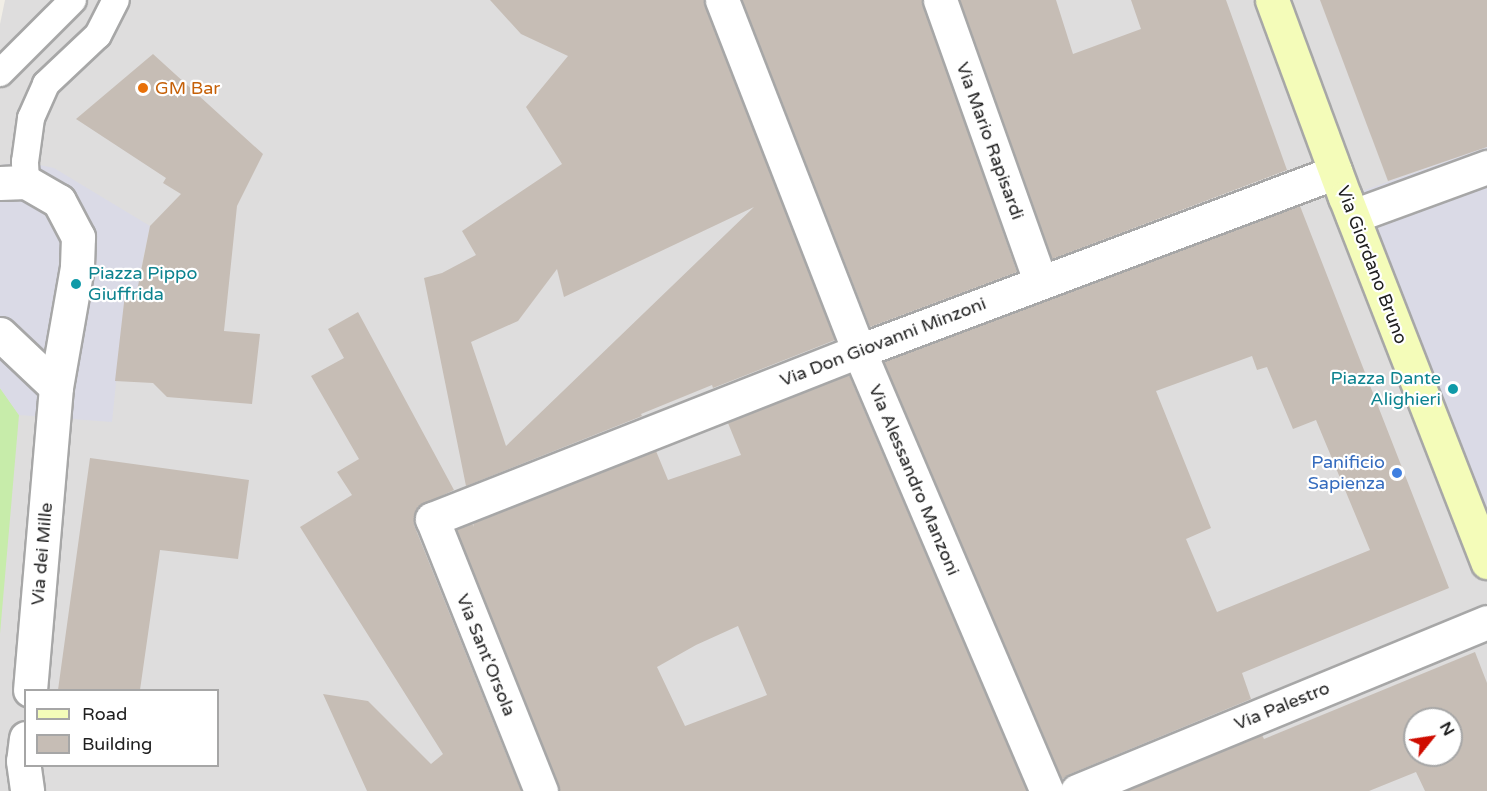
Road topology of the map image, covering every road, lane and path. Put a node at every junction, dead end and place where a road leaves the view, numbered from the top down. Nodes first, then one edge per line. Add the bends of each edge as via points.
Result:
1 (73, 0) edge
2 (116, 0) edge
3 (722, 0) edge
4 (939, 0) edge
5 (1272, 0) edge
6 (0, 73) edge
7 (1487, 167) edge
8 (1336, 172) junction
9 (13, 183) edge
10 (1353, 216) junction
11 (1040, 281) junction
12 (0, 334) edge
13 (859, 351) junction
14 (55, 402) junction
15 (432, 519) joint
16 (1487, 562) edge
17 (1487, 622) edge
18 (30, 689) edge
19 (24, 753) edge
20 (27, 791) edge
21 (541, 791) edge
22 (1047, 791) edge
23 (1077, 791) edge

1 - 6 lane
2 - 9 lane via 98,35 46,84 31,118 25,162
3 - 13 street, Via Alessandro Manzoni
4 - 11 street, Via Mario Rapisardi
5 - 8 main road, Via Giordano Bruno
7 - 10 street
8 - 10 main road, Via Giordano Bruno
8 - 11 street, Via Don Giovanni Minzoni
9 - 14 street, Via dei Mille via 59,201 78,237 77,267
10 - 16 main road, Via Giordano Bruno
11 - 13 street, Via Don Giovanni Minzoni
12 - 14 street
13 - 15 street, Via Don Giovanni Minzoni
13 - 22 street, Via Alessandro Manzoni
14 - 18 street, Via dei Mille
15 - 21 street, Via Sant'Orsola
17 - 23 street, Via Palestro
19 - 20 street

